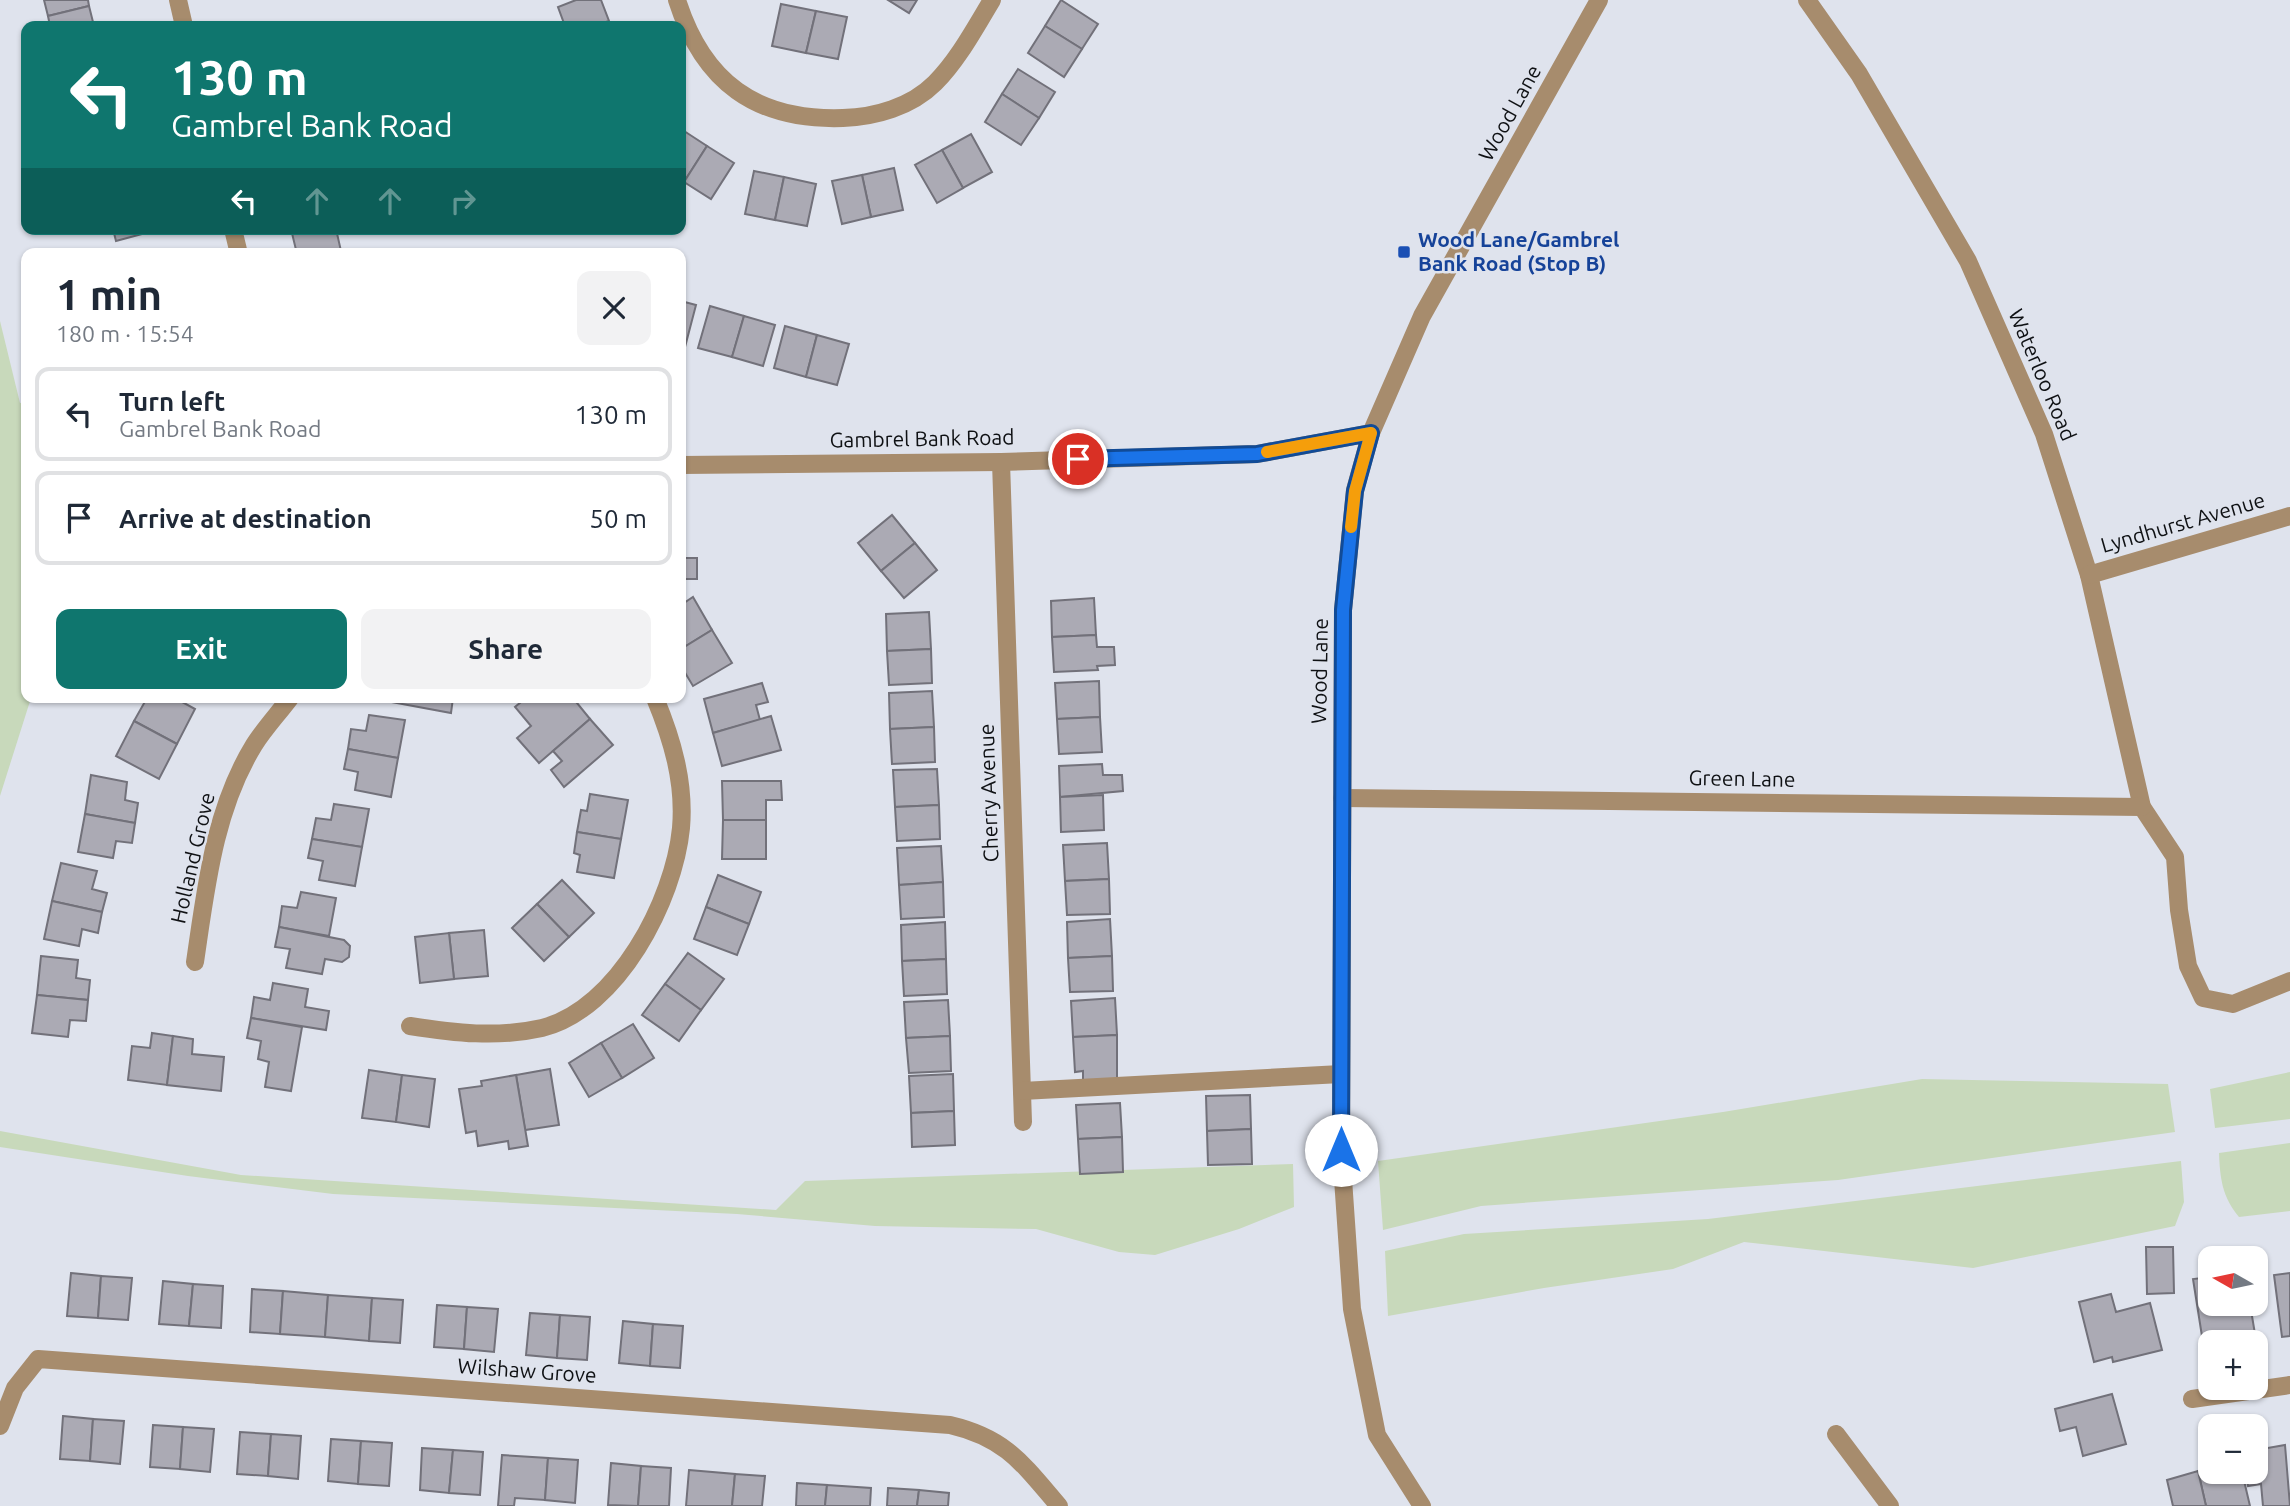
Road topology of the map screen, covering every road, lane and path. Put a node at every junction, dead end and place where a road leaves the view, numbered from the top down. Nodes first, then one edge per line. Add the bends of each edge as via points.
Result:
1 (178, 0) edge
2 (677, 0) edge
3 (992, 0) edge
4 (1599, 0) edge
5 (1807, 0) edge
6 (183, 21) edge
7 (684, 21) edge
8 (686, 27) edge
9 (1371, 433) junction
10 (1001, 461) junction
11 (686, 465) edge
12 (2290, 516) edge
13 (2089, 575) junction
14 (286, 703) edge
15 (657, 703) edge
16 (1342, 797) junction
17 (2142, 807) junction
18 (195, 962) dead end
19 (2290, 981) edge
20 (410, 1026) dead end
21 (1341, 1074) junction
22 (1022, 1091) junction
23 (1023, 1122) dead end
24 (2290, 1385) edge
25 (2192, 1399) dead end
26 (0, 1426) edge
27 (1836, 1434) dead end
28 (1059, 1506) edge
29 (1422, 1506) edge
30 (1890, 1506) edge

1 - 6 street
2 - 7 street
3 - 8 street via 934,84 901,106 860,118 814,119 761,107 716,74
4 - 9 street, Wood Lane via 1422,316
5 - 13 street, Waterloo Road via 1859,74 1968,261 2044,434
9 - 10 street, Gambrel Bank Road via 1257,454
9 - 16 street, Wood Lane via 1355,491 1343,610
10 - 11 street, Gambrel Bank Road
10 - 22 street, Cherry Avenue
12 - 13 street, Lyndhurst Avenue
13 - 17 street, Waterloo Road
14 - 18 street, Holland Grove via 255,744 228,799 209,873
15 - 20 street via 680,778 681,828 671,875 652,921 623,970 585,1009 544,1027 480,1034
16 - 17 street, Green Lane
16 - 21 street, Wood Lane
17 - 19 street via 2175,857 2188,966 2203,998 2233,1004
21 - 22 street
21 - 29 street, Wood Lane via 1341,1150 1352,1309 1377,1435
22 - 23 street, Cherry Avenue
24 - 25 street
26 - 28 street, Wilshaw Grove via 15,1388 38,1359 771,1411 976,1431 1002,1444
27 - 30 street

